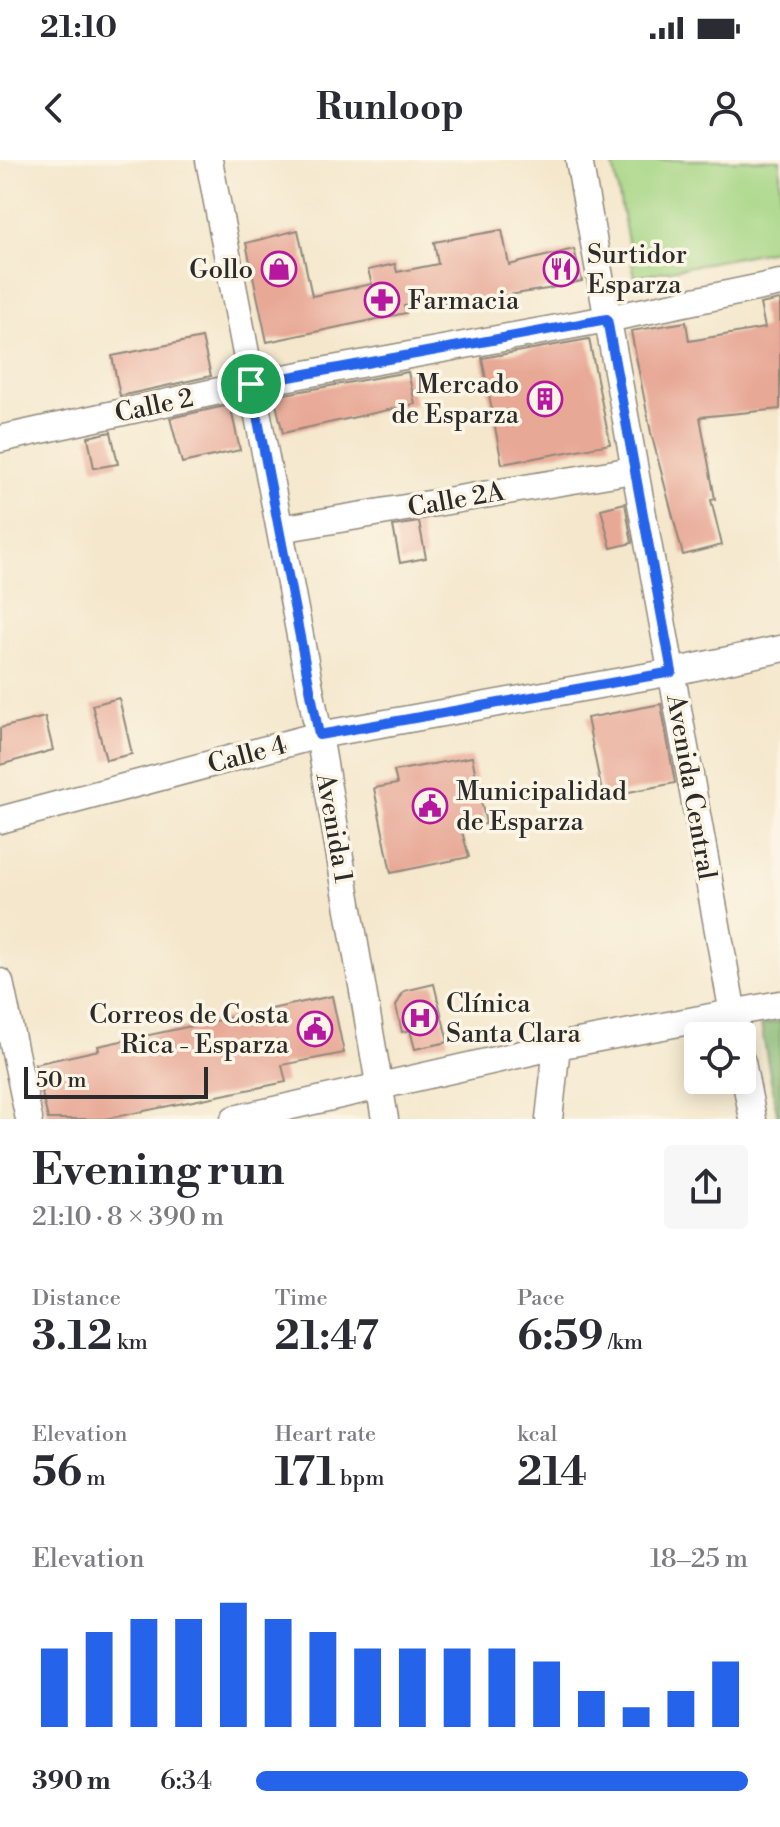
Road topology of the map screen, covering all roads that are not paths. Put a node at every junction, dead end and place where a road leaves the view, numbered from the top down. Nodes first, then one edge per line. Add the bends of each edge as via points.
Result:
1 (209, 160) edge
2 (579, 160) edge
3 (780, 283) edge
4 (607, 319) junction
5 (251, 384) junction
6 (0, 439) edge
7 (633, 470) junction
8 (280, 529) junction
9 (780, 649) edge
10 (672, 672) junction
11 (319, 735) junction
12 (0, 820) edge
13 (0, 982) edge
14 (780, 1004) edge
15 (735, 1022) edge
16 (740, 1022) edge
17 (684, 1030) edge
18 (557, 1046) junction
19 (378, 1087) junction
20 (748, 1094) edge
21 (29, 1119) edge
22 (234, 1119) edge
23 (385, 1119) edge
24 (549, 1119) edge
25 (753, 1119) edge

1 - 5 street, Avenida 1
2 - 4 street, Avenida Central
3 - 4 street, Calle 2
4 - 5 street, Calle 2
4 - 7 street, Avenida Central
5 - 6 street, Calle 2
5 - 8 street, Avenida 1
7 - 8 street, Calle 2A
7 - 10 street, Avenida Central
8 - 11 street, Avenida 1
9 - 10 street, Calle 4
10 - 11 street, Calle 4
10 - 15 street, Avenida Central
11 - 12 street, Calle 4
11 - 19 street, Avenida 1
13 - 21 street
14 - 16 street
17 - 18 street
18 - 19 street
18 - 24 street
19 - 22 street
19 - 23 street, Avenida 1
20 - 25 street

